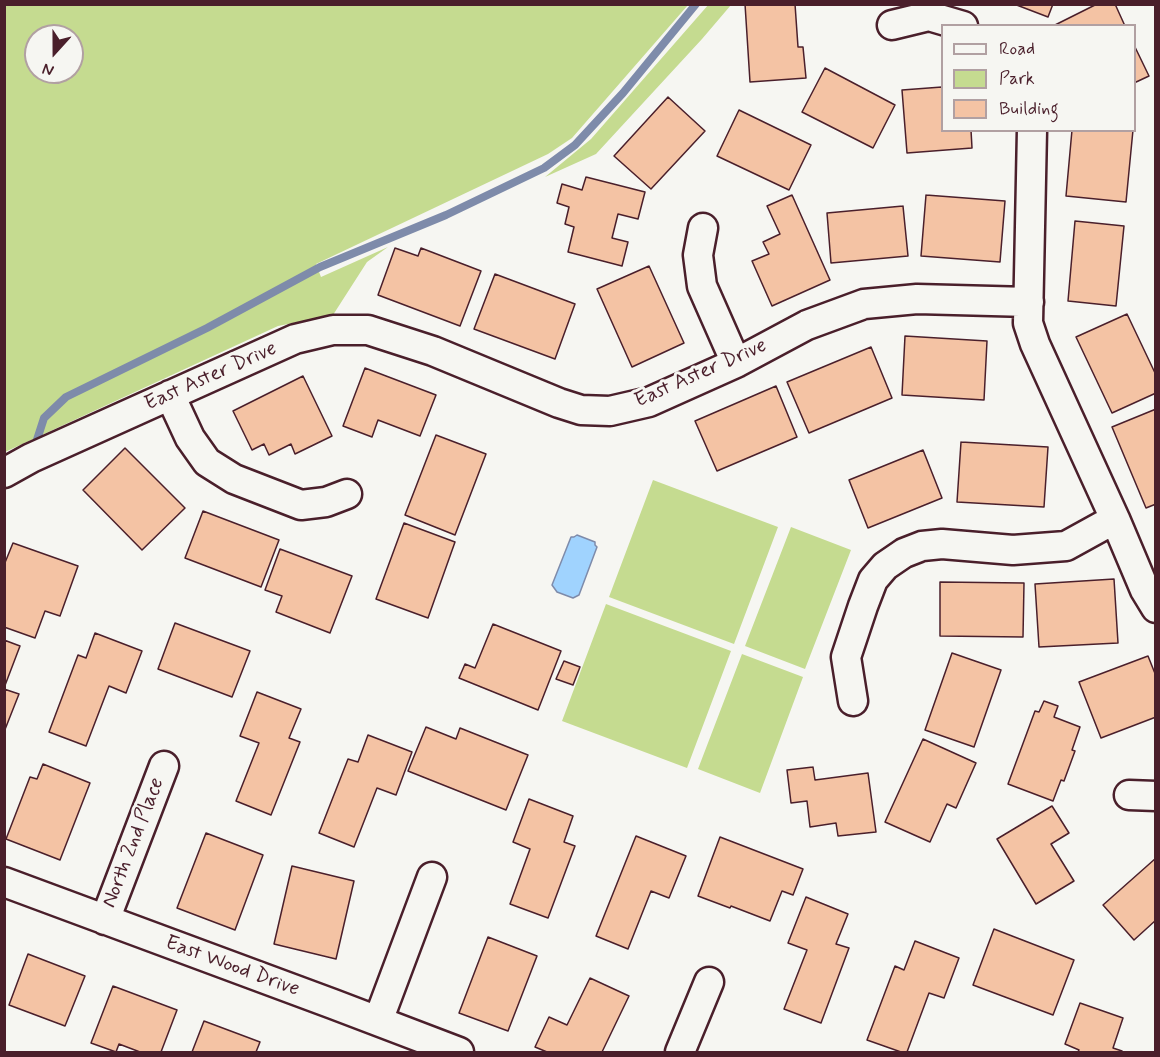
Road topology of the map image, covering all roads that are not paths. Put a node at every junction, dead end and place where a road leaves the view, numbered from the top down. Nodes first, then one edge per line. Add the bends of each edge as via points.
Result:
1 (956, 24) edge
2 (892, 25) dead end
3 (1032, 132) edge
4 (703, 228) dead end
5 (1029, 302) junction
6 (736, 363) junction
7 (170, 395) junction
8 (4, 473) edge
9 (347, 494) dead end
10 (1115, 519) junction
11 (1155, 609) edge
12 (853, 700) dead end
13 (164, 766) dead end
14 (432, 877) dead end
15 (4, 882) edge
16 (105, 920) junction
17 (709, 982) dead end
18 (378, 1021) junction
19 (459, 1053) edge
20 (680, 1053) edge

1 - 2 street via 929,16
3 - 5 street
4 - 6 street via 698,255 702,286
5 - 6 street, East Aster Drive via 917,299 864,304 807,325
5 - 10 street via 1028,323 1035,344
6 - 7 street, East Aster Drive via 649,402 610,411 581,410 433,351 368,330 333,330 295,339
7 - 8 street, East Aster Drive
7 - 9 street via 190,438 207,462 234,479 301,505
10 - 11 street
10 - 12 street via 1066,546 1013,550 922,546 885,566 873,580 846,657
13 - 16 street, North 2nd Place
14 - 18 street
15 - 16 street, East Wood Drive
16 - 18 street, East Wood Drive
17 - 20 street
18 - 19 street, East Wood Drive

